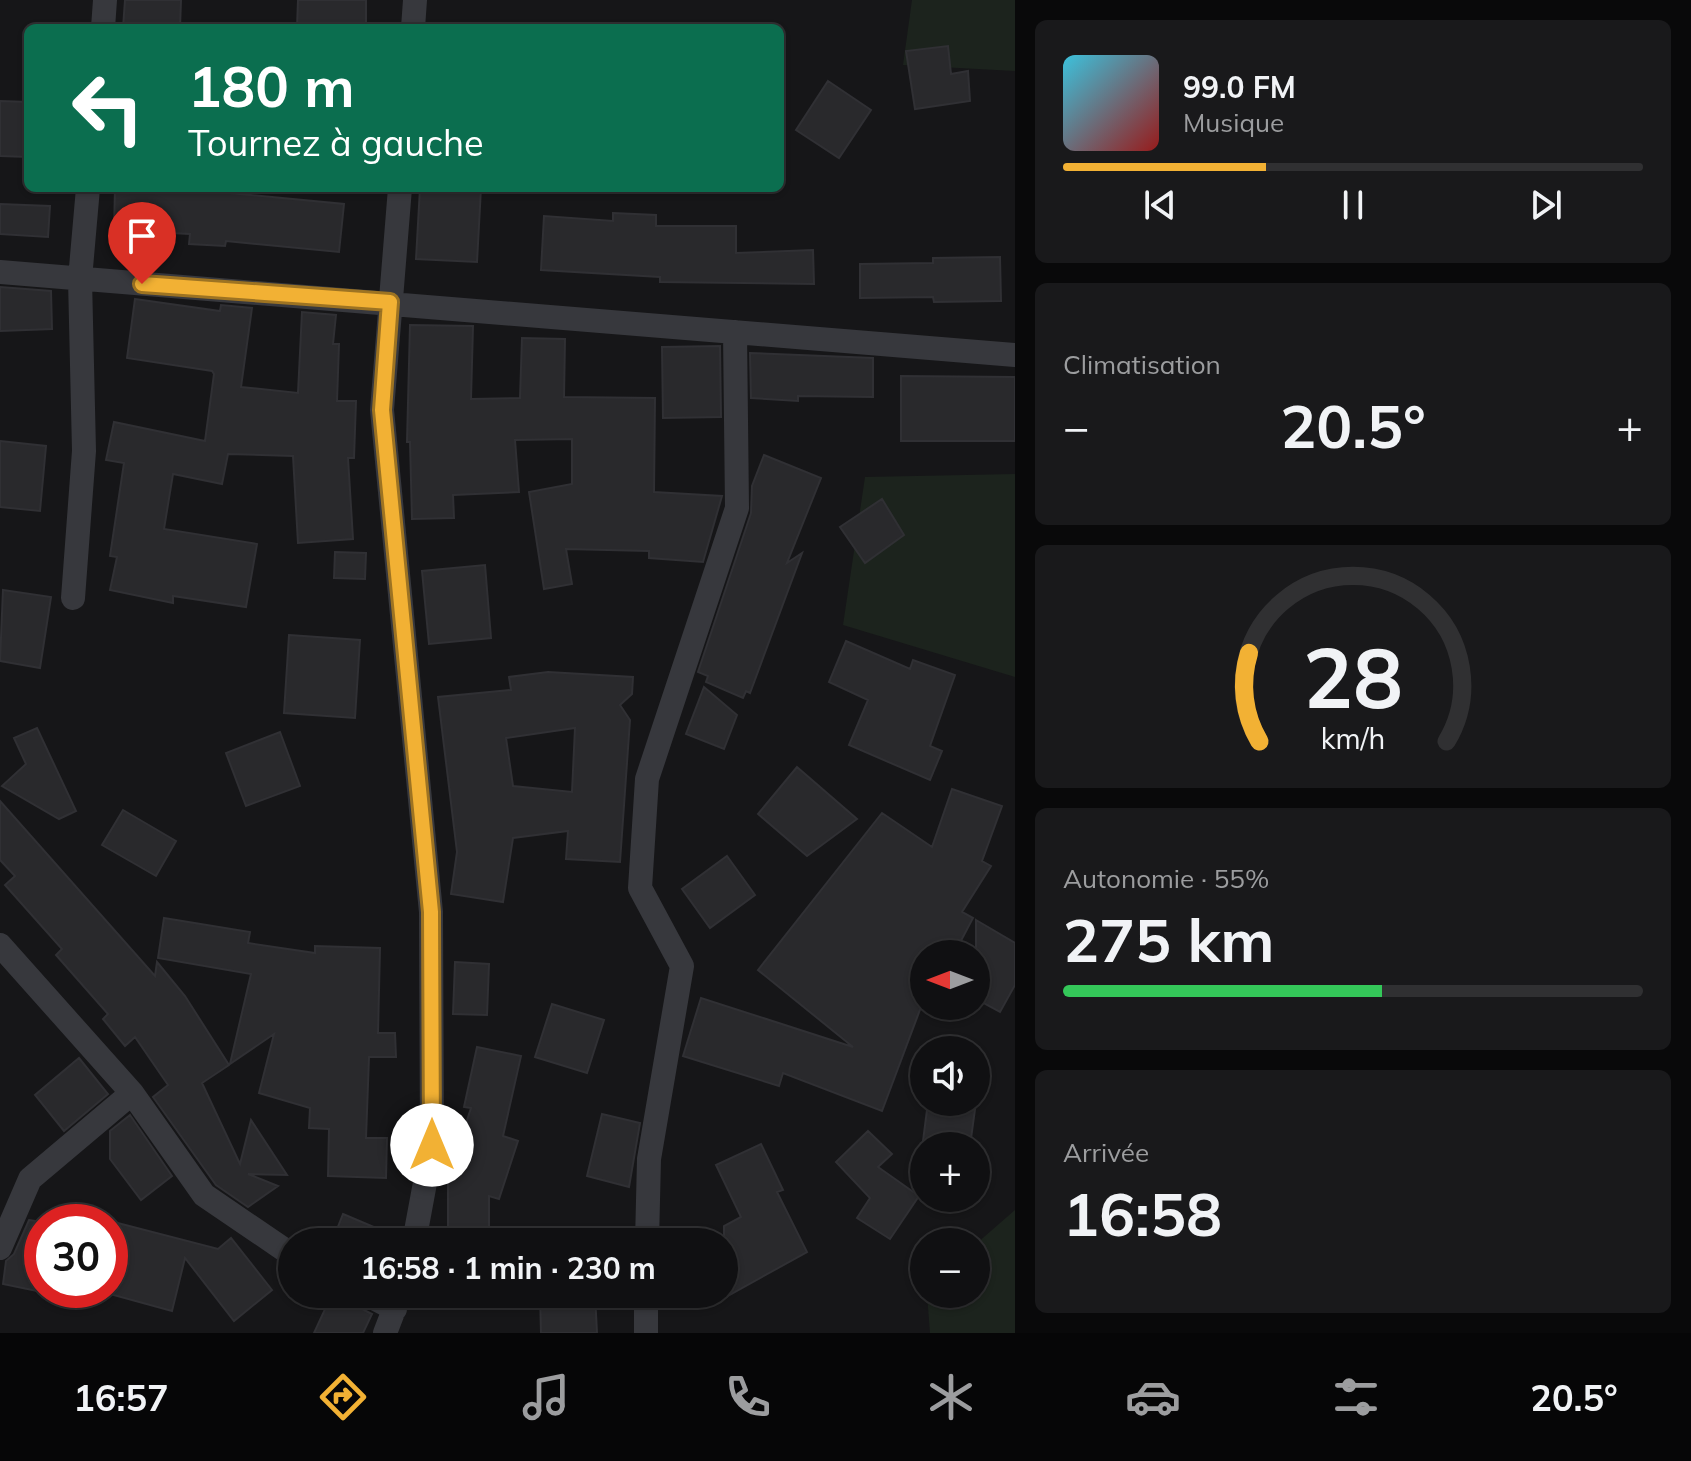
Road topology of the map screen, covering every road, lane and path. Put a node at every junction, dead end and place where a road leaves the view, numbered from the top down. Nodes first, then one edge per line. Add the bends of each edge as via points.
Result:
1 (105, 0) edge
2 (415, 0) edge
3 (103, 24) edge
4 (413, 24) edge
5 (88, 192) edge
6 (400, 192) edge
7 (0, 272) edge
8 (80, 279) junction
9 (390, 302) junction
10 (735, 332) junction
11 (1015, 355) edge
12 (73, 598) dead end
13 (0, 945) edge
14 (132, 1093) junction
15 (417, 1228) edge
16 (647, 1228) edge
17 (278, 1245) edge
18 (0, 1248) edge
19 (395, 1308) edge
20 (646, 1308) edge
21 (385, 1333) edge
22 (646, 1333) edge

1 - 3 street
2 - 4 street
5 - 8 street
6 - 9 street
7 - 8 street
8 - 9 street
8 - 12 street via 84,451
9 - 10 street
9 - 15 street via 382,410 431,912 432,1145
10 - 11 street
10 - 16 street via 737,508 647,779 640,888 682,966 649,1159
13 - 14 street
14 - 17 street via 204,1195
14 - 18 street via 30,1179
19 - 21 street
20 - 22 street

